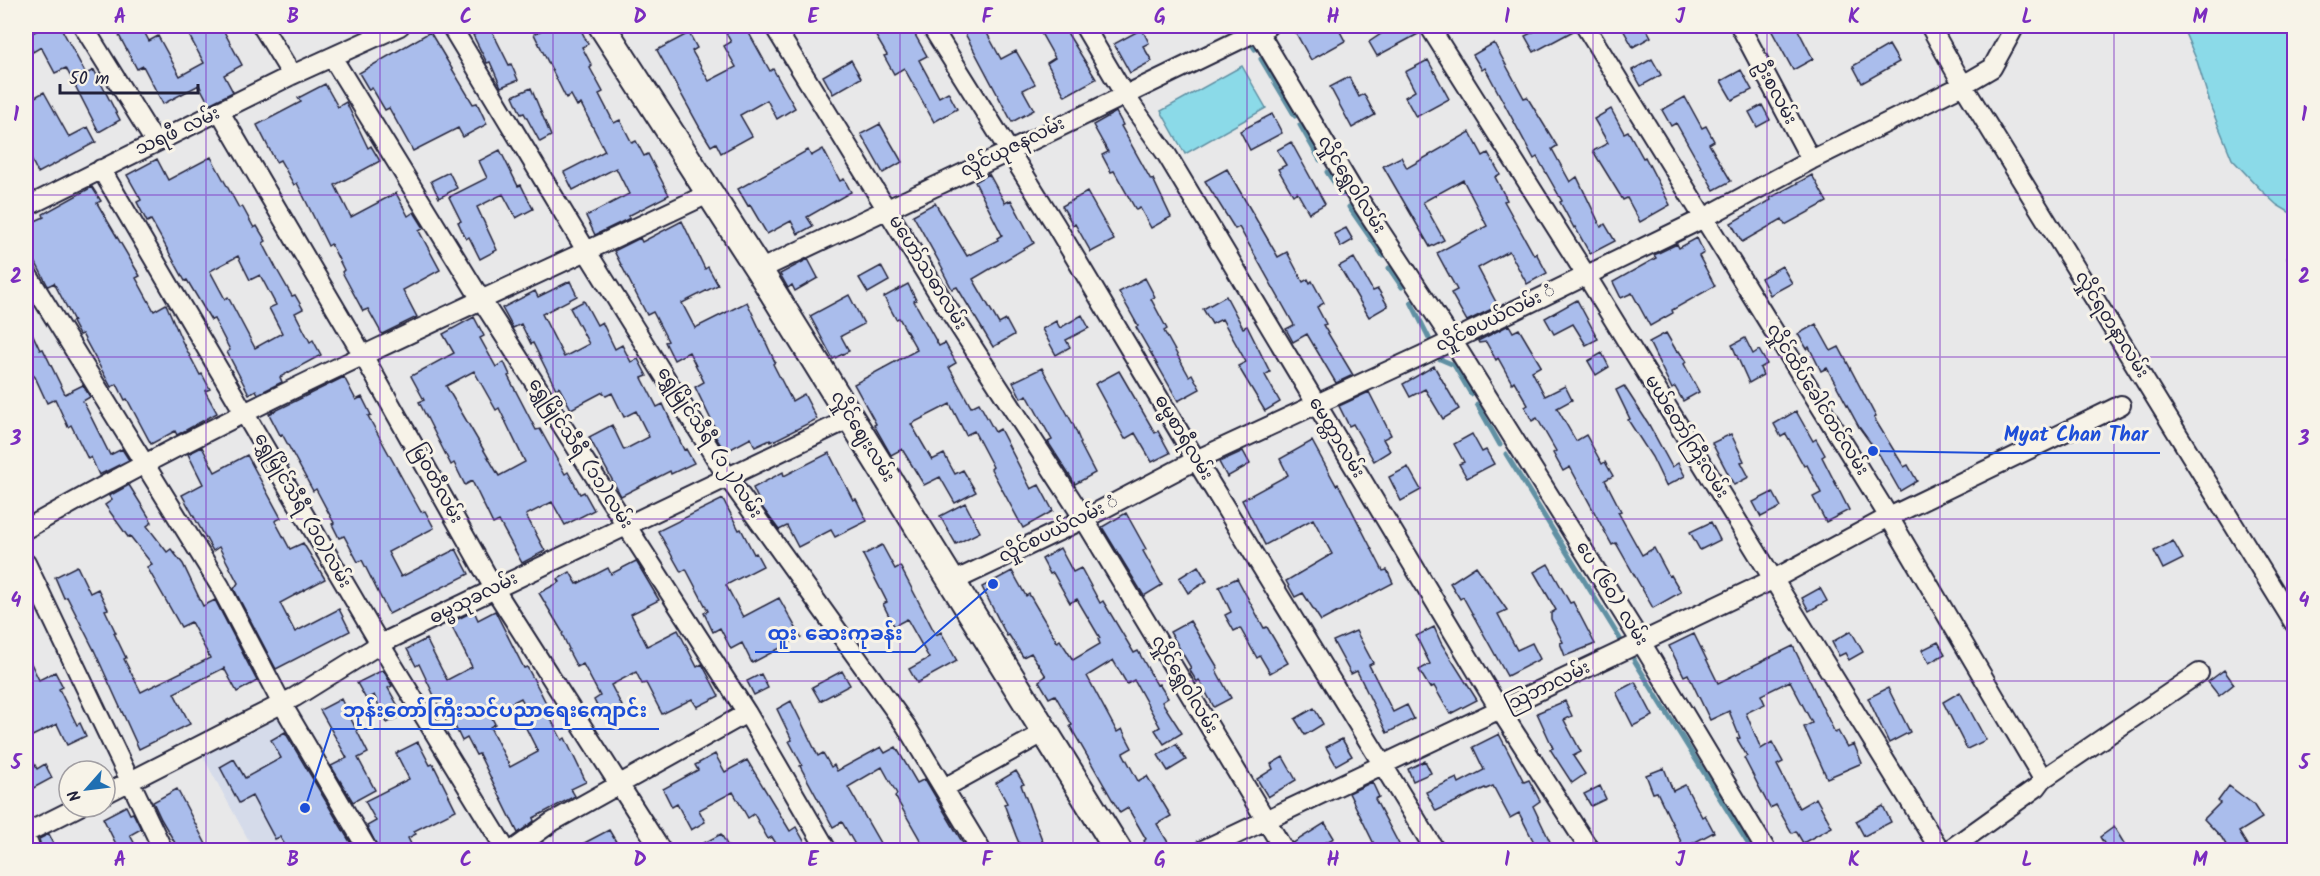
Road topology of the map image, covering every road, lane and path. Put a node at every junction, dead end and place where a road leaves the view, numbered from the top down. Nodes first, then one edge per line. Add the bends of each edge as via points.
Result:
1 (83, 26) edge
2 (262, 26) edge
3 (400, 26) edge
4 (451, 26) edge
5 (602, 26) edge
6 (774, 26) edge
7 (931, 26) edge
8 (1084, 26) edge
9 (1429, 26) edge
10 (1586, 26) edge
11 (1740, 26) edge
12 (1930, 26) edge
13 (2015, 26) edge
14 (1260, 27) edge
15 (332, 57) junction
16 (292, 75) junction
17 (1963, 85) junction
18 (1124, 94) junction
19 (220, 112) junction
20 (155, 142) junction
21 (1008, 152) junction
22 (1811, 160) junction
23 (101, 169) junction
24 (711, 193) junction
25 (27, 202) edge
26 (887, 208) junction
27 (1704, 218) junction
28 (587, 252) junction
29 (759, 270) junction
30 (26, 272) edge
31 (1586, 275) junction
32 (482, 301) junction
33 (1452, 340) junction
34 (364, 357) junction
35 (1316, 404) junction
36 (2121, 405) dead end
37 (245, 414) junction
38 (851, 418) junction
39 (1196, 460) junction
40 (147, 465) junction
41 (728, 478) junction
42 (1889, 517) junction
43 (1084, 519) junction
44 (626, 526) junction
45 (26, 530) edge
46 (26, 563) edge
47 (1774, 579) junction
48 (952, 582) junction
49 (495, 590) junction
50 (2295, 622) edge
51 (1641, 642) junction
52 (380, 644) junction
53 (2199, 673) dead end
54 (282, 704) junction
55 (1500, 710) junction
56 (747, 713) junction
57 (1045, 732) junction
58 (1382, 766) junction
59 (2043, 779) junction
60 (130, 782) junction
61 (618, 784) junction
62 (117, 788) edge
63 (944, 788) junction
64 (57, 818) edge
65 (1267, 821) junction
66 (26, 833) edge
67 (26, 838) edge
68 (31, 850) edge
69 (163, 850) edge
70 (368, 850) edge
71 (506, 850) edge
72 (513, 850) edge
73 (662, 850) edge
74 (827, 850) edge
75 (981, 850) edge
76 (1118, 850) edge
77 (1203, 850) edge
78 (1284, 850) edge
79 (1435, 850) edge
80 (1590, 850) edge
81 (1766, 850) edge
82 (1940, 850) edge
83 (1949, 850) edge

1 - 20 street
2 - 16 street
3 - 15 street, သရဖီ လမ်း
4 - 28 street, ရွှေမြိုင်သီရီ (၁၂)လမ်း
5 - 24 street, လှိုင်ဈေးလမ်း
6 - 26 street, မဟော်သဓာလမ်း
7 - 21 street, ဓမ္မစာရီလမ်း
8 - 18 street, မေတ္တာလမ်း
9 - 31 street, မယ်တော်ကြီးလမ်း
10 - 27 street, လှိုင်ထိပ်ခေါင်တင်လမ်း
11 - 22 street, ဦးစလမ်း
12 - 17 street, လှိုင်ရတနာလမ်း
13 - 17 street, လှိုင်စပယ်လမ်း ံ via 1992,68
14 - 18 street, လှိုင်ယုဇနလမ်း
14 - 33 street, လှိုင်ရွှေဝါလမ်း via 1351,187
15 - 16 street, သရဖီ လမ်း
15 - 32 street, ရွှေမြိုင်သီရီ (၁၁)လမ်း
16 - 19 street, သရဖီ လမ်း
17 - 22 street, လှိုင်စပယ်လမ်း ံ
17 - 50 street, လှိုင်ရတနာလမ်း
18 - 21 street, လှိုင်ယုဇနလမ်း
18 - 35 street, မေတ္တာလမ်း via 1167,155
19 - 20 street, သရဖီ လမ်း
19 - 34 street, မြဝတီလမ်း
20 - 23 street, သရဖီ လမ်း
21 - 26 street, လှိုင်ယုဇနလမ်း
21 - 39 street, ဓမ္မစာရီလမ်း
22 - 27 street, လှိုင်စပယ်လမ်း ံ
23 - 25 street, သရဖီ လမ်း
23 - 37 street, ရွှေမြိုင်သီရီ (၁၀)လမ်း
24 - 28 street
24 - 29 street, လှိုင်ဈေးလမ်း
26 - 29 street, လှိုင်ယုဇနလမ်း
26 - 43 street, မဟော်သဓာလမ်း
27 - 31 street, လှိုင်စပယ်လမ်း ံ
27 - 42 street, လှိုင်ထိပ်ခေါင်တင်လမ်း
28 - 32 street
28 - 41 street, ရွှေမြိုင်သီရီ (၁၂)လမ်း
29 - 38 street, လှိုင်ဈေးလမ်း
30 - 40 street
31 - 33 street, လှိုင်စပယ်လမ်း ံ
31 - 47 street, မယ်တော်ကြီးလမ်း
32 - 34 street
32 - 44 street, ရွှေမြိုင်သီရီ (၁၁)လမ်း
33 - 35 street, လှိုင်စပယ်လမ်း ံ
33 - 51 street, ပေ (၆၀) လမ်း
34 - 37 street
34 - 49 street, မြဝတီလမ်း
35 - 39 street, လှိုင်စပယ်လမ်း ံ
35 - 55 street, မေတ္တာလမ်း
36 - 42 street, သြဘာလမ်း
37 - 40 street
37 - 52 street, ရွှေမြိုင်သီရီ (၁၀)လမ်း
38 - 41 street, ဓမ္မသုခလမ်း
38 - 48 street, လှိုင်ဈေးလမ်း
39 - 43 street, လှိုင်စပယ်လမ်း ံ
39 - 58 street, ဓမ္မစာရီလမ်း
40 - 45 street
40 - 54 street via 220,586
41 - 44 street, ဓမ္မသုခလမ်း
41 - 63 street, ရွှေမြိုင်သီရီ (၁၂)လမ်း via 906,726
42 - 47 street, သြဘာလမ်း
42 - 59 street, လှိုင်ထိပ်ခေါင်တင်လမ်း
43 - 48 street, လှိုင်စပယ်လမ်း ံ
43 - 65 street, လှိုင်ရွှေဝါလမ်း
44 - 49 street, ဓမ္မသုခလမ်း
44 - 56 street, ရွှေမြိုင်သီရီ (၁၁)လမ်း
46 - 60 street
47 - 51 street, သြဘာလမ်း
47 - 82 street, မယ်တော်ကြီးလမ်း
48 - 57 street, လှိုင်ဈေးလမ်း
49 - 52 street, ဓမ္မသုခလမ်း
49 - 61 street, မြဝတီလမ်း
51 - 55 street, သြဘာလမ်း
51 - 81 street, ပေ (၆၀) လမ်း
52 - 54 street, ဓမ္မသုခလမ်း
52 - 71 street, ရွှေမြိုင်သီရီ (၁၀)လမ်း
53 - 59 street
54 - 60 street, ဓမ္မသုခလမ်း
54 - 70 street
55 - 58 street, သြဘာလမ်း
55 - 80 street, မေတ္တာလမ်း
56 - 61 street
56 - 74 street, ရွှေမြိုင်သီရီ (၁၁)လမ်း
57 - 63 street
57 - 76 street, လှိုင်ဈေးလမ်း
58 - 65 street, သြဘာလမ်း
58 - 79 street, ဓမ္မစာရီလမ်း
59 - 83 street
60 - 62 street, ဓမ္မသုခလမ်း
60 - 69 street
61 - 72 street
61 - 73 street, မြဝတီလမ်း
63 - 75 street, ရွှေမြိုင်သီရီ (၁၂)လမ်း
64 - 66 street
65 - 77 street, သြဘာလမ်း
65 - 78 street, လှိုင်ရွှေဝါလမ်း
67 - 68 street

